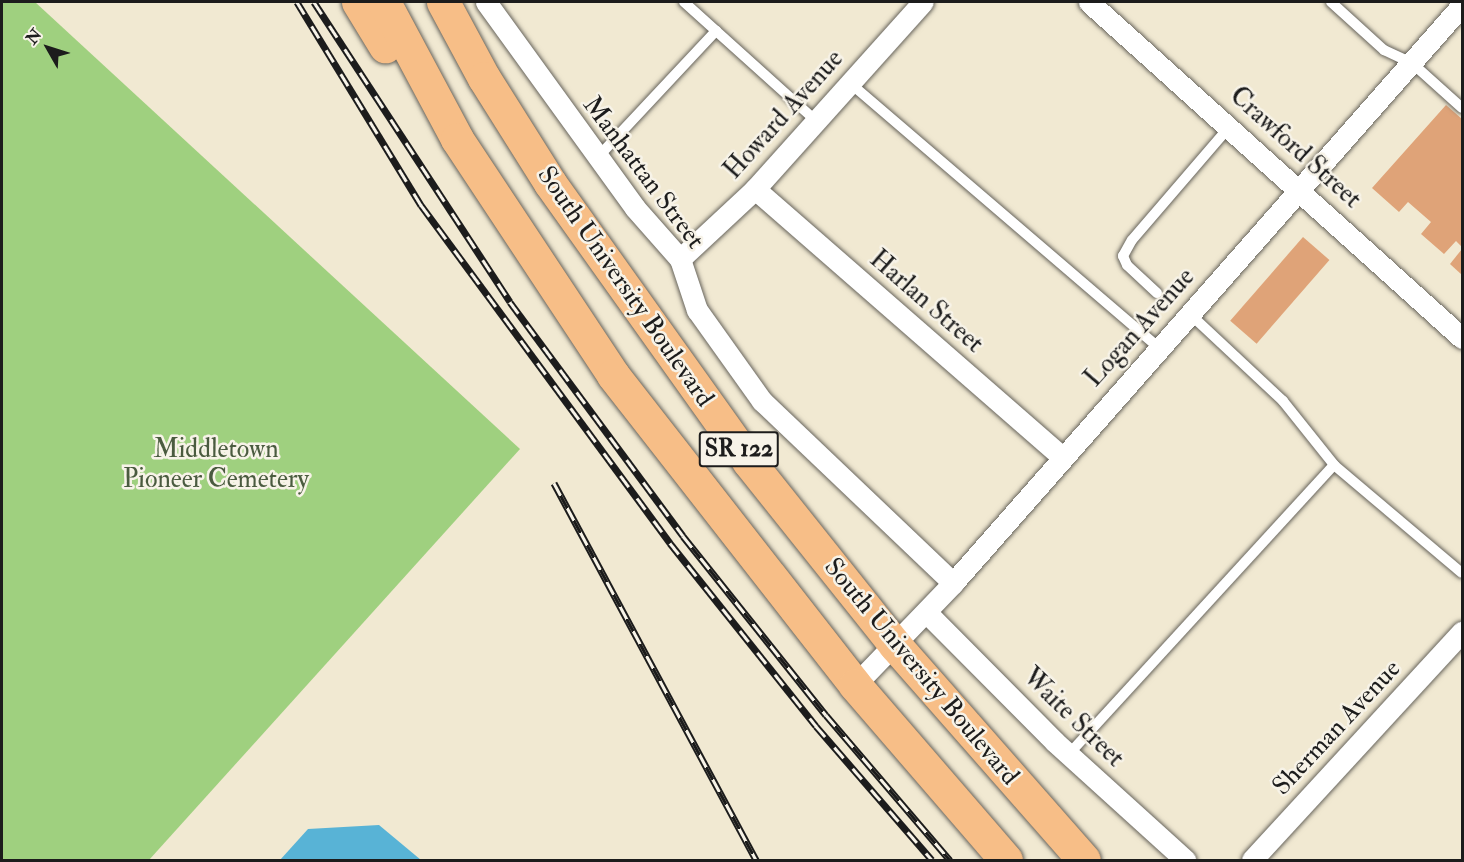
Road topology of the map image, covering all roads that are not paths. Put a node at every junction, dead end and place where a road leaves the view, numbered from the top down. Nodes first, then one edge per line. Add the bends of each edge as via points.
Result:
1 (358, 2) edge
2 (384, 2) edge
3 (443, 2) edge
4 (486, 2) edge
5 (684, 2) edge
6 (923, 2) edge
7 (1089, 2) edge
8 (1331, 2) edge
9 (1462, 5) edge
10 (716, 31) junction
11 (1412, 63) junction
12 (850, 83) junction
13 (1462, 108) edge
14 (816, 121) junction
15 (1230, 126) junction
16 (457, 139) junction
17 (598, 158) junction
18 (755, 189) junction
19 (1302, 190) junction
20 (680, 259) junction
21 (1157, 293) dead end
22 (1190, 314) junction
23 (1462, 338) edge
24 (1159, 348) junction
25 (1062, 456) junction
26 (1334, 465) junction
27 (1462, 573) edge
28 (953, 583) junction
29 (926, 612) junction
30 (1462, 632) edge
31 (896, 645) junction
32 (855, 685) junction
33 (1069, 754) junction
34 (1006, 861) edge
35 (1084, 861) edge
36 (1185, 861) edge
37 (1252, 861) edge

1 - 16 main road via 418,101
2 - 16 main road
3 - 31 main road, South University Boulevard / SR 122 via 484,78 564,202 749,462
4 - 17 street, Manhattan Street
5 - 10 lane
6 - 12 street, Howard Avenue
7 - 15 street, Crawford Street
8 - 11 lane via 1384,50
9 - 11 street, Logan Avenue
10 - 14 lane
10 - 17 lane
11 - 13 lane
11 - 19 street, Logan Avenue
12 - 14 street, Howard Avenue
12 - 24 lane
14 - 18 street, Howard Avenue
15 - 19 street, Crawford Street
15 - 21 lane via 1132,240 1123,256 1127,265
16 - 32 main road, SR 122 via 613,375
17 - 20 street, Manhattan Street
18 - 20 street, Howard Avenue
18 - 25 street, Harlan Street
19 - 22 street, Logan Avenue
19 - 23 street, Crawford Street
20 - 28 street, Manhattan Street via 697,310 762,400
22 - 24 street, Logan Avenue
22 - 26 lane via 1283,401
24 - 25 street, Logan Avenue
25 - 28 street, Logan Avenue
26 - 27 lane
26 - 33 lane
28 - 29 street, Logan Avenue
29 - 31 street, Logan Avenue
29 - 33 street, Waite Street
30 - 37 street, Sherman Avenue
31 - 32 street, Logan Avenue
31 - 35 main road, South University Boulevard / SR 122
32 - 34 main road, SR 122
33 - 36 street, Waite Street

